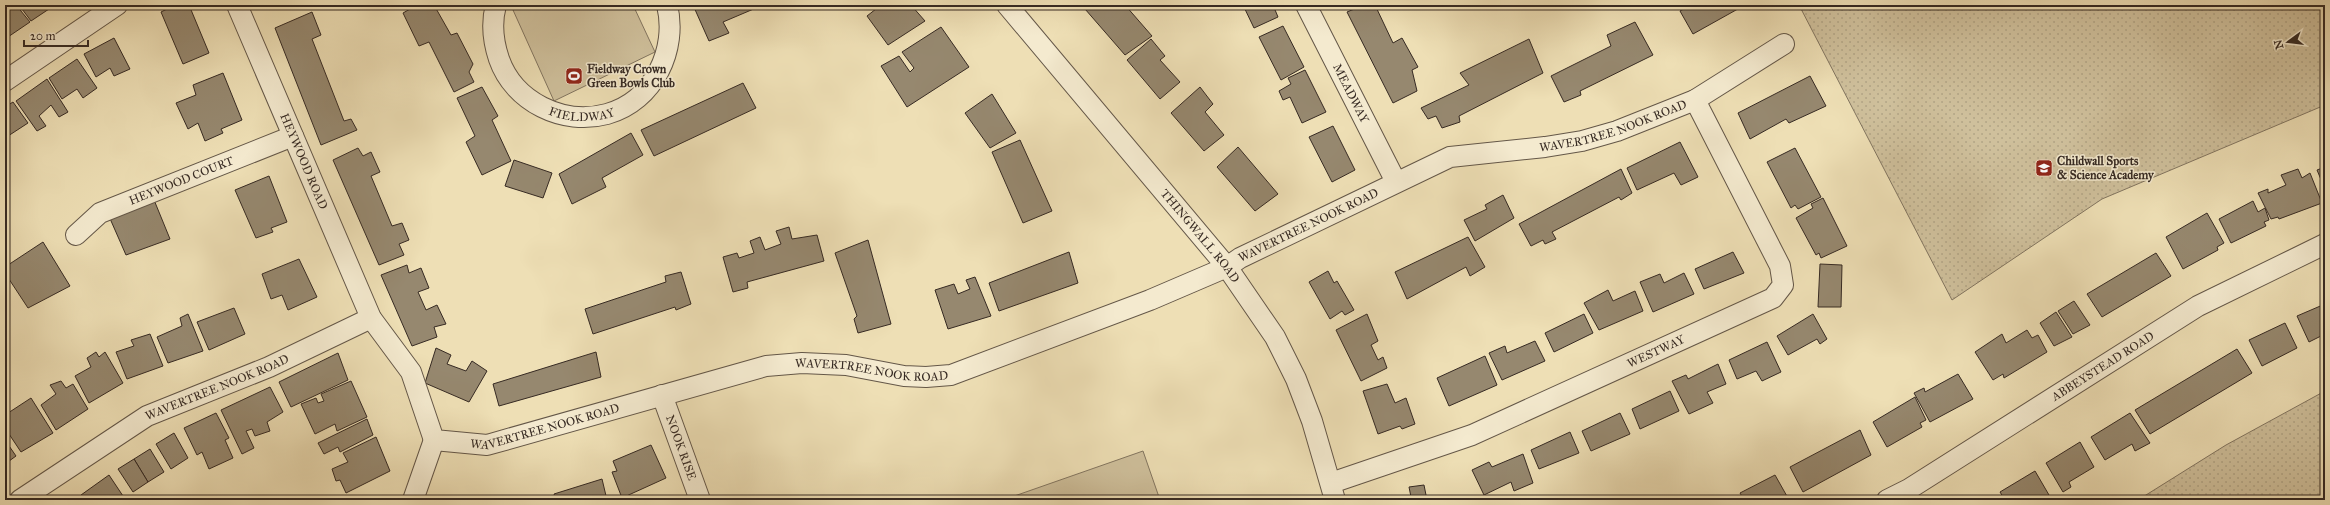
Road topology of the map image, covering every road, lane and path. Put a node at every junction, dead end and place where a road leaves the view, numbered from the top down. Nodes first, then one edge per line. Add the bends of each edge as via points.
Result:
1 (117, 5) edge
2 (237, 5) edge
3 (496, 5) edge
4 (666, 5) edge
5 (1007, 5) edge
6 (1306, 5) edge
7 (1784, 44) dead end
8 (5, 81) edge
9 (1695, 100) junction
10 (293, 136) junction
11 (1396, 182) junction
12 (76, 234) dead end
13 (2325, 244) edge
14 (1227, 267) junction
15 (371, 318) junction
16 (662, 395) junction
17 (434, 440) junction
18 (1333, 492) edge
19 (20, 500) edge
20 (413, 500) edge
21 (700, 500) edge
22 (1887, 500) edge

1 - 8 street
2 - 10 street, HEYWOOD ROAD
3 - 4 street, FIELDWAY via 493,15 494,44 503,71 522,95 548,111 578,117 608,114 635,100 656,78 668,50 670,20
5 - 14 street, THINGWALL ROAD
6 - 11 street, MEADWAY
7 - 9 street, WAVERTREE NOOK ROAD
9 - 11 street, WAVERTREE NOOK ROAD via 1617,131 1582,141 1450,157
9 - 18 street, WESTWAY via 1780,266 1783,285 1773,298 1472,434
10 - 12 street, HEYWOOD COURT via 100,213
10 - 15 street, HEYWOOD ROAD
11 - 14 street, WAVERTREE NOOK ROAD via 1240,258
13 - 22 street, ABBEYSTEAD ROAD via 2198,306 1916,485
14 - 16 street, WAVERTREE NOOK ROAD via 1143,302 951,374 904,376 846,365 802,363 766,366
14 - 18 street, THINGWALL ROAD via 1275,337 1296,379 1312,421
15 - 17 street via 411,372
15 - 19 street, WAVERTREE NOOK ROAD via 269,367 147,416
16 - 17 street, WAVERTREE NOOK ROAD via 487,445
16 - 21 street, NOOK RISE
17 - 20 street

